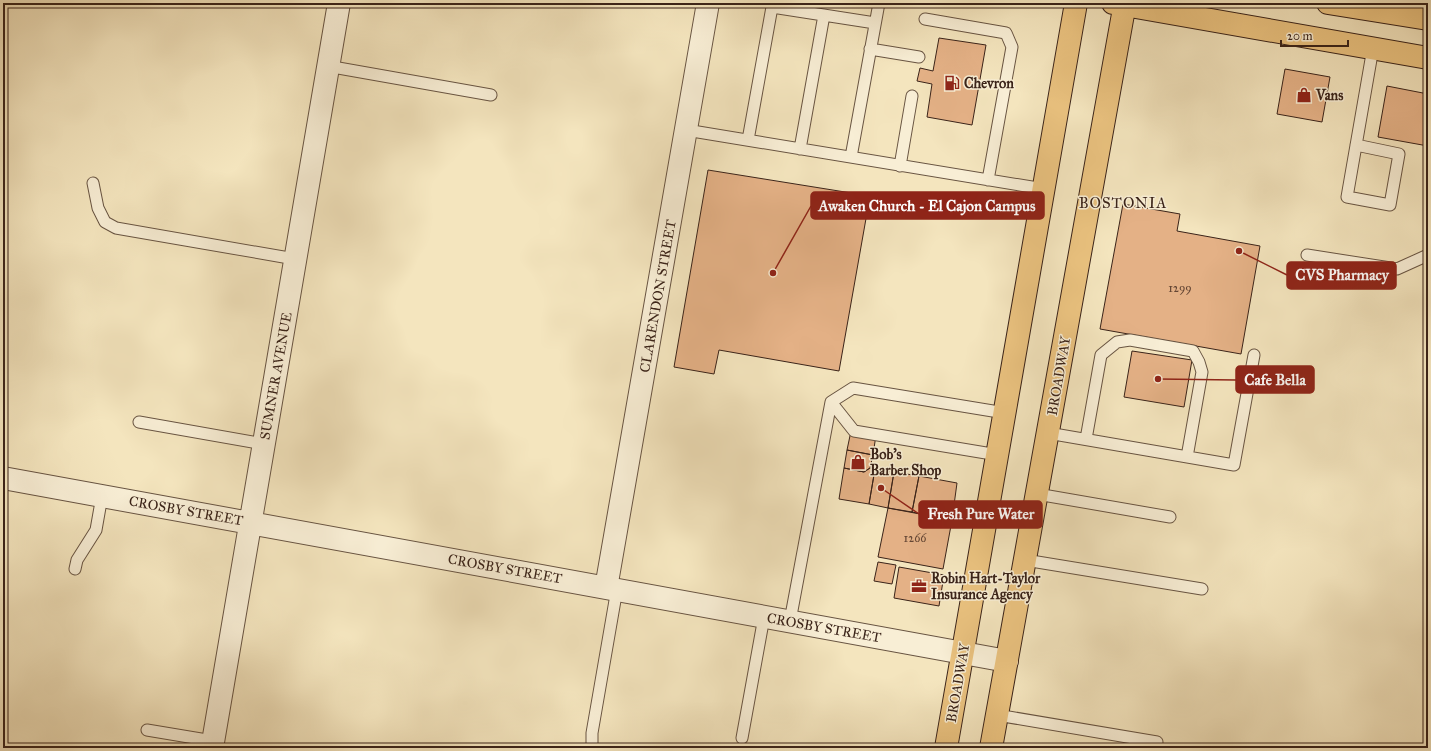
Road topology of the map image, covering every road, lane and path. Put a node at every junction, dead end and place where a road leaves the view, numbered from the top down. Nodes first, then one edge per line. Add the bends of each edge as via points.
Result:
1 (339, 3) edge
2 (708, 3) edge
3 (878, 3) edge
4 (1076, 3) edge
5 (1331, 3) edge
6 (1121, 4) edge
7 (773, 5) edge
8 (824, 15) junction
9 (1428, 19) edge
10 (925, 20) dead end
11 (875, 23) junction
12 (1373, 48) junction
13 (870, 49) junction
14 (919, 57) dead end
15 (1428, 58) edge
16 (327, 66) junction
17 (491, 95) dead end
18 (912, 96) dead end
19 (686, 130) junction
20 (748, 140) junction
21 (1356, 145) junction
22 (800, 149) junction
23 (851, 157) junction
24 (900, 166) junction
25 (988, 180) junction
26 (93, 183) dead end
27 (1044, 189) junction
28 (1306, 255) dead end
29 (1428, 255) edge
30 (295, 259) junction
31 (1254, 355) dead end
32 (831, 402) junction
33 (1005, 413) junction
34 (139, 422) dead end
35 (1048, 433) junction
36 (1086, 439) junction
37 (264, 444) junction
38 (998, 455) junction
39 (1186, 456) junction
40 (3, 478) edge
41 (1037, 494) junction
42 (102, 496) junction
43 (1170, 517) dead end
44 (252, 523) junction
45 (1025, 560) junction
46 (75, 570) dead end
47 (612, 589) junction
48 (1202, 589) dead end
49 (764, 617) junction
50 (790, 621) junction
51 (963, 653) junction
52 (1007, 661) junction
53 (997, 716) junction
54 (147, 730) dead end
55 (742, 738) dead end
56 (1157, 742) dead end
57 (213, 745) edge
58 (592, 748) edge
59 (946, 748) edge
60 (992, 748) edge

1 - 16 street, SUMNER AVENUE
2 - 19 street, CLARENDON STREET
3 - 11 lane
4 - 27 main road, BROADWAY
5 - 9 main road
6 - 12 main road
6 - 35 main road, BROADWAY
7 - 8 lane
7 - 20 lane
8 - 11 lane
8 - 22 lane
10 - 25 lane via 1006,33 1012,47
11 - 13 lane
12 - 15 main road
12 - 21 lane
13 - 14 lane
13 - 23 lane
16 - 17 lane
16 - 30 street, SUMNER AVENUE
18 - 24 lane
19 - 20 lane
19 - 47 street, CLARENDON STREET
20 - 22 lane
21 - 21 lane via 1347,197 1390,205 1399,154
22 - 23 lane
23 - 24 lane
24 - 25 lane
25 - 27 lane
26 - 30 lane via 98,208 105,222 116,228
27 - 33 main road, BROADWAY
28 - 29 lane via 1397,269
30 - 37 street, SUMNER AVENUE
31 - 39 lane via 1234,464
32 - 33 lane via 853,388
32 - 38 lane via 854,431
32 - 50 lane
33 - 38 main road, BROADWAY
34 - 37 lane
35 - 36 lane
35 - 41 main road, BROADWAY
36 - 39 lane
36 - 39 lane via 1101,355 1117,342 1130,340 1193,351 1199,362 1202,372
37 - 44 street, SUMNER AVENUE
38 - 51 main road, BROADWAY
40 - 42 street, CROSBY STREET
41 - 43 lane
41 - 45 main road, BROADWAY
42 - 44 street, CROSBY STREET
42 - 46 lane via 96,530 77,560
44 - 47 street, CROSBY STREET
44 - 57 street, SUMNER AVENUE
45 - 48 lane
45 - 52 main road, BROADWAY
47 - 49 street, CROSBY STREET
47 - 58 lane
49 - 50 street, CROSBY STREET
49 - 55 lane
50 - 51 street, CROSBY STREET
51 - 52 street, CROSBY STREET
51 - 59 main road, BROADWAY
52 - 53 main road, BROADWAY
53 - 56 lane
53 - 60 main road, BROADWAY
54 - 57 lane

